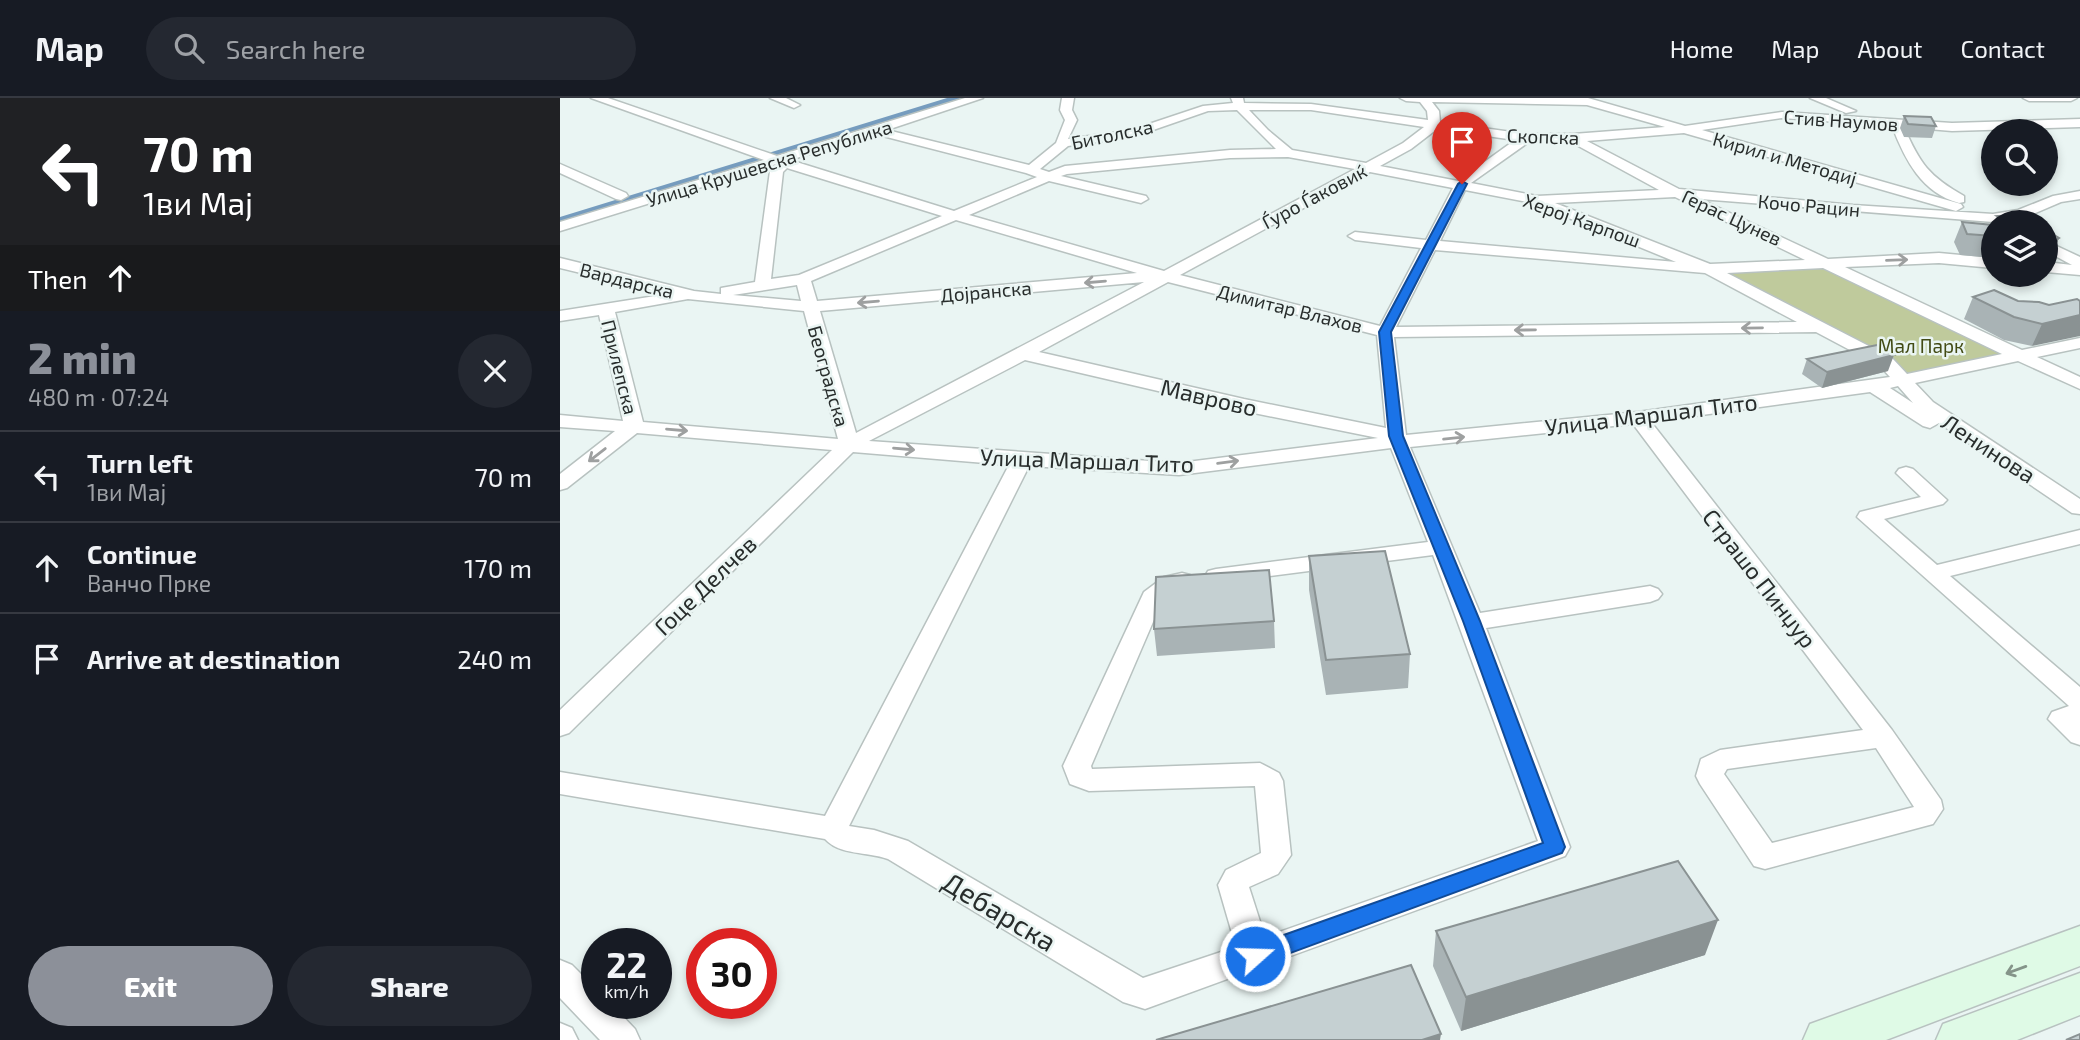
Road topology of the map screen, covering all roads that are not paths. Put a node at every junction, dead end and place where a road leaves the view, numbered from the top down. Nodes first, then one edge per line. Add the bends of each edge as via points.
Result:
1 (597, 98) edge
2 (776, 98) edge
3 (948, 98) edge
4 (977, 98) edge
5 (1068, 98) edge
6 (1286, 98) edge
7 (1406, 98) edge
8 (1424, 98) edge
9 (1816, 98) edge
10 (2029, 98) edge
11 (2071, 98) edge
12 (1580, 100) edge
13 (1239, 102) edge
14 (794, 105) dead end
15 (1311, 107) junction
16 (1434, 118) junction
17 (1865, 119) junction
18 (2080, 122) edge
19 (1897, 124) junction
20 (875, 130) junction
21 (1688, 130) junction
22 (1526, 138) junction
23 (1573, 138) junction
24 (1064, 143) junction
25 (1288, 153) junction
26 (758, 155) junction
27 (781, 162) junction
28 (1367, 167) junction
29 (560, 168) edge
30 (1031, 170) junction
31 (1048, 175) junction
32 (1462, 184) junction
33 (1679, 193) junction
34 (2080, 195) edge
35 (621, 196) junction
36 (1141, 198) dead end
37 (1535, 200) junction
38 (2031, 210) edge
39 (1981, 211) edge
40 (560, 215) edge
41 (955, 215) junction
42 (1981, 215) edge
43 (1981, 219) edge
44 (560, 227) edge
45 (1354, 236) dead end
46 (1431, 245) junction
47 (2058, 252) edge
48 (1981, 262) edge
49 (560, 263) edge
50 (1829, 263) junction
51 (2080, 263) edge
52 (2058, 268) edge
53 (1708, 269) junction
54 (2080, 270) edge
55 (1163, 276) junction
56 (803, 279) junction
57 (762, 285) junction
58 (694, 296) junction
59 (810, 307) junction
60 (606, 308) junction
61 (560, 316) edge
62 (1821, 327) junction
63 (1385, 332) junction
64 (2080, 343) edge
65 (1023, 354) junction
66 (2021, 355) junction
67 (1904, 381) junction
68 (2080, 384) edge
69 (1874, 386) junction
70 (1638, 418) junction
71 (560, 421) edge
72 (635, 426) junction
73 (1397, 440) junction
74 (849, 444) junction
75 (1022, 460) junction
76 (1906, 473) dead end
77 (560, 484) edge
78 (2080, 508) edge
79 (2080, 520) edge
80 (2080, 537) edge
81 (1442, 547) junction
82 (1932, 573) junction
83 (1650, 594) dead end
84 (1472, 621) junction
85 (2080, 701) edge
86 (2080, 712) edge
87 (560, 726) edge
88 (2080, 735) edge
89 (1883, 737) junction
90 (560, 783) edge
91 (833, 829) junction
92 (2080, 946) edge
93 (1255, 956) junction
94 (560, 975) edge
95 (2080, 994) edge
96 (623, 1040) edge
97 (1827, 1040) edge
98 (1960, 1040) edge

1 - 26 street, Димитар Влахов
2 - 14 street
3 - 26 street
4 - 20 street, Улица Крушевска Република
5 - 24 street via 1066,110 1071,120 1060,141
6 - 15 street
7 - 8 street, Кирил и Методиј
8 - 12 street, Кирил и Методиј
8 - 16 street
9 - 17 street
10 - 11 street
12 - 21 street, Кирил и Методиј
13 - 15 street, Скопска
13 - 24 street, Битолска via 1133,133
13 - 25 street
15 - 16 street, Скопска
16 - 22 street, Скопска
16 - 23 street, Герас Цунев via 1544,126
16 - 28 street, Ѓуро Ѓаковиќ via 1406,146
17 - 19 street, Стив Наумов
17 - 21 street, Стив Наумов via 1772,116
18 - 19 street, Стив Наумов via 1964,127
19 - 39 street via 1915,169
20 - 27 street, Улица Крушевска Република
20 - 30 street
21 - 23 street, Скопска
21 - 42 street, Кирил и Методиј
22 - 23 street, Скопска
22 - 32 street
23 - 33 street, Герас Цунев
24 - 30 street, Битолска
25 - 28 street, Херој Карпош
25 - 31 street, Херој Карпош via 1135,161
26 - 27 street, Димитар Влахов
26 - 35 street
27 - 41 street, Димитар Влахов
27 - 44 street, Улица Крушевска Република
27 - 57 street
28 - 32 street, Херој Карпош
28 - 55 street, Ѓуро Ѓаковиќ
29 - 35 street
30 - 31 street
31 - 36 street
31 - 41 street, Херој Карпош
32 - 37 street, Херој Карпош
32 - 46 street
33 - 37 street, Кочо Рацин
33 - 43 street, Кочо Рацин
33 - 50 street, Герас Цунев
34 - 38 street, Кочо Рацин
35 - 40 street
37 - 53 street, Херој Карпош
41 - 55 street, Димитар Влахов
41 - 56 street, Херој Карпош
45 - 46 street
46 - 53 street
46 - 63 street
47 - 51 street
50 -> 48 street via 1939,258
49 - 58 street, Вардарска
50 - 53 street
50 - 66 street, Герас Цунев
52 - 54 street
53 - 62 street, Херој Карпош
55 -> 59 street, Дојранска
55 - 63 street, Димитар Влахов
55 - 65 street, Ѓуро Ѓаковиќ
56 - 57 street, Херој Карпош
56 - 59 street, Београдска
57 - 58 street, Херој Карпош
58 - 59 street, Дојранска
58 - 60 street
59 - 74 street, Београдска
60 - 61 street
60 - 72 street, Прилепска
62 -> 63 street, Димитар Влахов
62 - 67 street, Ленинова via 1886,362
63 - 73 street
64 - 66 street, Улица Маршал Тито
65 - 73 street, Маврово
65 - 74 street, Гоце Делчев
66 - 67 street, Улица Маршал Тито
66 - 68 street
67 - 69 street, Улица Маршал Тито
67 - 78 street, Ленинова via 1926,406
69 - 70 street, Улица Маршал Тито
69 - 79 street
73 -> 70 street, Улица Маршал Тито
70 - 89 street, Страшо Пинџур
71 - 72 street, Улица Маршал Тито
72 -> 74 street, Улица Маршал Тито
72 -> 77 street
75 -> 73 street, Улица Маршал Тито via 1179,468
73 - 81 street
74 -> 75 street, Улица Маршал Тито
74 - 87 street, Гоце Делчев
75 - 91 street
76 - 82 street via 1936,500 1868,517
80 - 82 street
81 - 84 street
81 - 93 street via 1172,582 1152,597 1077,766 1080,776 1089,780 1266,776 1276,855 1267,867 1242,876 1233,885
82 - 85 street
83 - 84 street
84 - 93 street, Дебарска via 1555,847
86 - 88 street via 2061,719
89 - 89 street, Страшо Пинџур via 1927,800 1929,809 1923,816 1765,857 1710,776 1711,766 1720,760
90 - 91 street, Дебарска
91 - 93 street, Дебарска via 843,839 898,850 1135,991 1153,992
92 -> 97 main road
94 - 96 street
95 - 98 main road

